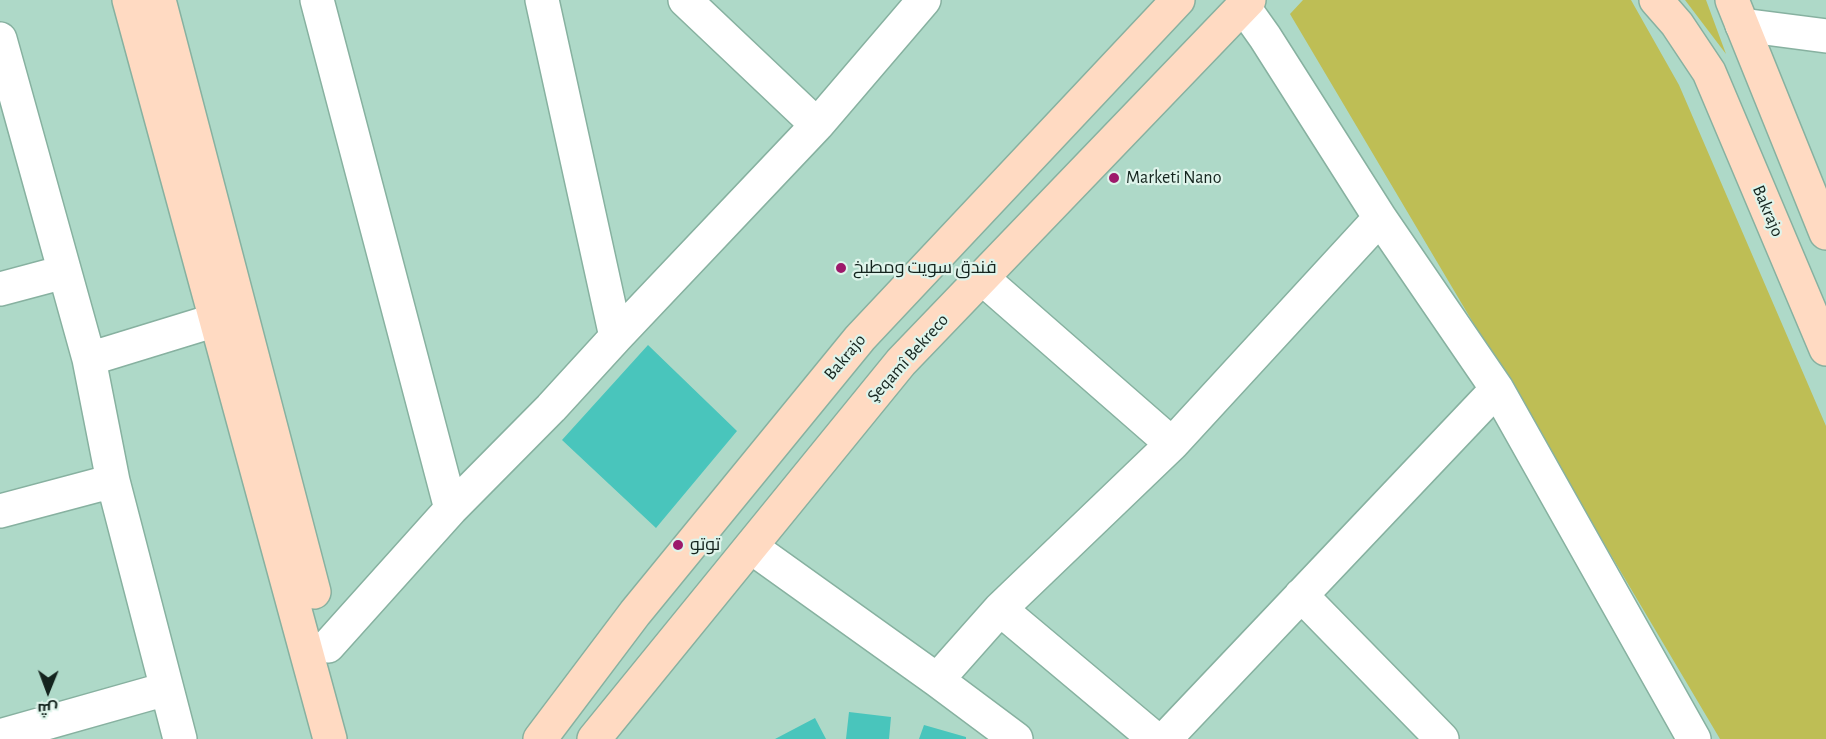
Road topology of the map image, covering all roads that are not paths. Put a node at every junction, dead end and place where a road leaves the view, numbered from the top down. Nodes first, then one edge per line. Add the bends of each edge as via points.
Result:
1 (129, 0) edge
2 (159, 0) edge
3 (317, 0) edge
4 (542, 0) edge
5 (685, 0) edge
6 (924, 0) edge
7 (1178, 0) edge
8 (1656, 0) edge
9 (1246, 3) edge
10 (1737, 13) edge
11 (1826, 36) edge
12 (0, 39) edge
13 (4, 71) edge
14 (817, 125) junction
15 (1380, 218) junction
16 (1826, 233) edge
17 (64, 272) junction
18 (982, 278) junction
19 (0, 289) edge
20 (216, 320) junction
21 (616, 337) junction
22 (1826, 349) edge
23 (89, 358) junction
24 (1497, 389) junction
25 (1172, 444) junction
26 (112, 481) junction
27 (451, 509) junction
28 (0, 511) edge
29 (751, 547) junction
30 (1301, 596) junction
31 (1000, 609) junction
32 (328, 646) junction
33 (937, 680) junction
34 (166, 689) junction
35 (0, 736) edge
36 (180, 739) edge
37 (330, 739) edge
38 (352, 739) edge
39 (540, 739) edge
40 (594, 739) edge
41 (1016, 739) edge
42 (1155, 739) edge
43 (1165, 739) edge
44 (1442, 739) edge
45 (1694, 739) edge

1 - 20 main road
2 - 32 main road
3 - 27 street
4 - 21 street
5 - 14 street
6 - 14 street
7 - 39 main road, Bakrajo via 860,338 635,613
8 - 22 main road, Bakrajo via 1709,72
9 - 15 street
9 - 18 main road, Şeqamî Bekreco
10 - 11 street
10 - 16 main road
12 - 13 street
13 - 17 street
14 - 21 street
15 - 24 street
15 - 25 street
17 - 19 street
17 - 23 street
18 - 25 street
18 - 29 main road, Şeqamî Bekreco via 901,362
20 - 23 street
20 - 37 main road
21 - 27 street
23 - 26 street
24 - 30 street
24 - 45 street
25 - 31 street
26 - 28 street
26 - 34 street
27 - 32 street
29 - 33 street
29 - 40 main road, Şeqamî Bekreco
30 - 43 street
30 - 44 street
31 - 33 street
31 - 42 street
32 - 38 main road
33 - 41 street
34 - 35 street
34 - 36 street

